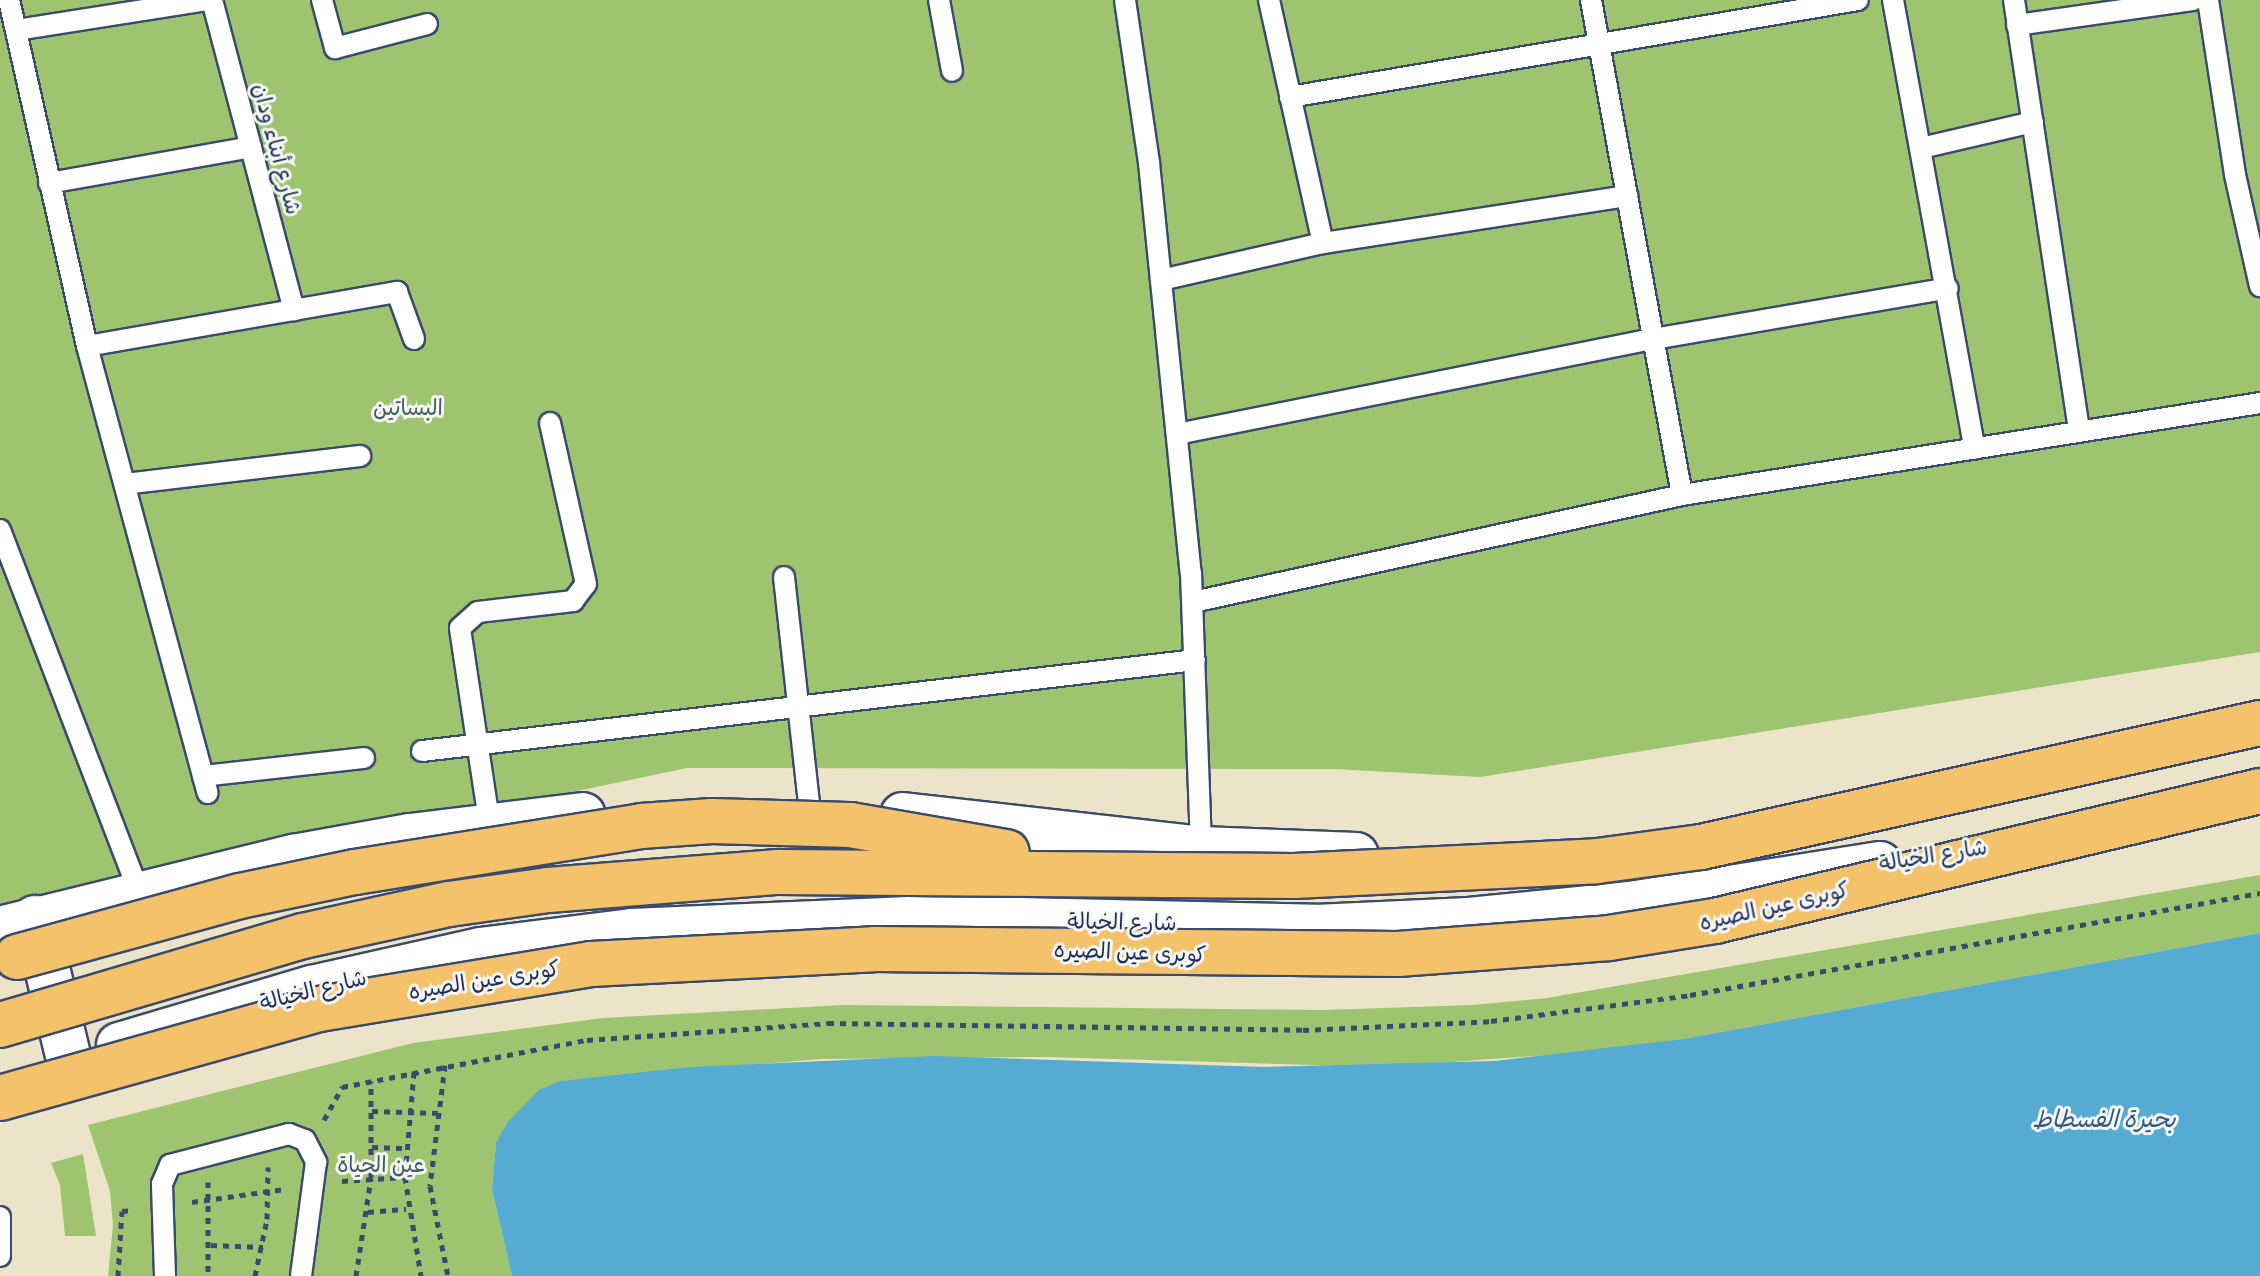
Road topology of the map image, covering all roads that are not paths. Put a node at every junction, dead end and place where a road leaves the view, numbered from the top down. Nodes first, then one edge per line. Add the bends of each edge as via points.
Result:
1 (9, 0) edge
2 (210, 0) edge
3 (322, 0) edge
4 (939, 0) edge
5 (1125, 0) edge
6 (1269, 0) edge
7 (1591, 0) edge
8 (1858, 0) edge
9 (1893, 0) edge
10 (2014, 0) edge
11 (2193, 0) edge
12 (2208, 0) edge
13 (427, 24) dead end
14 (2017, 25) junction
15 (16, 30) junction
16 (1600, 46) junction
17 (952, 71) dead end
18 (1290, 97) junction
19 (2033, 122) junction
20 (251, 147) junction
21 (1921, 148) junction
22 (49, 183) junction
23 (1627, 196) junction
24 (1323, 243) junction
25 (1161, 280) junction
26 (2260, 286) edge
27 (1948, 288) junction
28 (294, 310) junction
29 (414, 339) dead end
30 (1654, 339) junction
31 (87, 346) junction
32 (2260, 403) edge
33 (550, 423) dead end
34 (2079, 431) junction
35 (1177, 434) junction
36 (1975, 449) junction
37 (360, 456) dead end
38 (125, 484) junction
39 (1682, 495) junction
40 (0, 530) edge
41 (784, 577) dead end
42 (1193, 602) junction
43 (1195, 660) junction
44 (799, 706) junction
45 (2260, 723) edge
46 (2260, 731) edge
47 (478, 744) junction
48 (422, 751) dead end
49 (364, 758) dead end
50 (2260, 794) edge
51 (809, 805) junction
52 (490, 827) junction
53 (1201, 849) junction
54 (1086, 874) junction
55 (139, 893) junction
56 (17, 934) edge
57 (0, 1025) edge
58 (70, 1064) junction
59 (0, 1098) edge
60 (0, 1217) edge
61 (0, 1256) edge
62 (165, 1276) edge
63 (301, 1276) edge

1 - 15 lane
2 - 15 lane
2 - 20 lane, شارع أبناء ودان
3 - 13 lane via 335,48
4 - 17 lane
5 - 25 lane
6 - 18 lane
7 - 16 lane
8 - 16 lane
9 - 21 lane
10 - 14 lane
11 - 14 lane
12 - 26 lane via 2232,160
14 - 19 lane
15 - 22 lane
16 - 18 lane
16 - 23 lane
18 - 24 lane
19 - 21 lane
19 - 34 lane
20 - 22 lane
20 - 28 lane, شارع أبناء ودان
21 - 27 lane
22 - 31 lane
23 - 24 lane
23 - 30 lane
24 - 25 lane
25 - 35 lane
27 - 30 lane
27 - 36 lane
28 - 29 lane via 397,292
28 - 31 lane
30 - 35 lane
30 - 39 lane
31 - 38 lane
32 - 34 lane
33 - 47 lane via 586,584 573,601 478,612 464,621 460,636
34 - 36 lane
35 - 42 lane
36 - 39 lane
37 - 38 lane
38 - 49 lane via 206,785
39 - 42 lane
40 - 55 lane
41 - 44 lane
42 - 43 lane
43 - 44 lane
43 - 53 lane
44 - 47 lane
44 - 51 lane
45 - 54 highway, bridge via 1686,849 1395,874
46 - 53 street via 1619,842 1471,854 1327,856
47 - 48 lane
47 - 52 lane
50 - 58 street, شارع الخيالة via 1646,901 1469,920 1315,927 916,919 632,931 480,950 312,988 194,1020
50 - 59 highway, كوبرى عين الصيره, bridge via 1715,921 1609,938 1398,954 874,949 591,964 319,1009
51 - 52 street via 605,812
51 - 53 street
52 - 55 street via 294,857
54 - 56 highway, bridge via 985,847 850,825 712,821 641,826
54 - 57 highway, bridge via 778,872 548,890 449,904 303,936
55 - 56 street
56 - 58 street
58 - 59 street, شارع الخيالة
60 - 61 lane
62 - 63 lane via 162,1184 170,1165 289,1134 311,1146 315,1184

